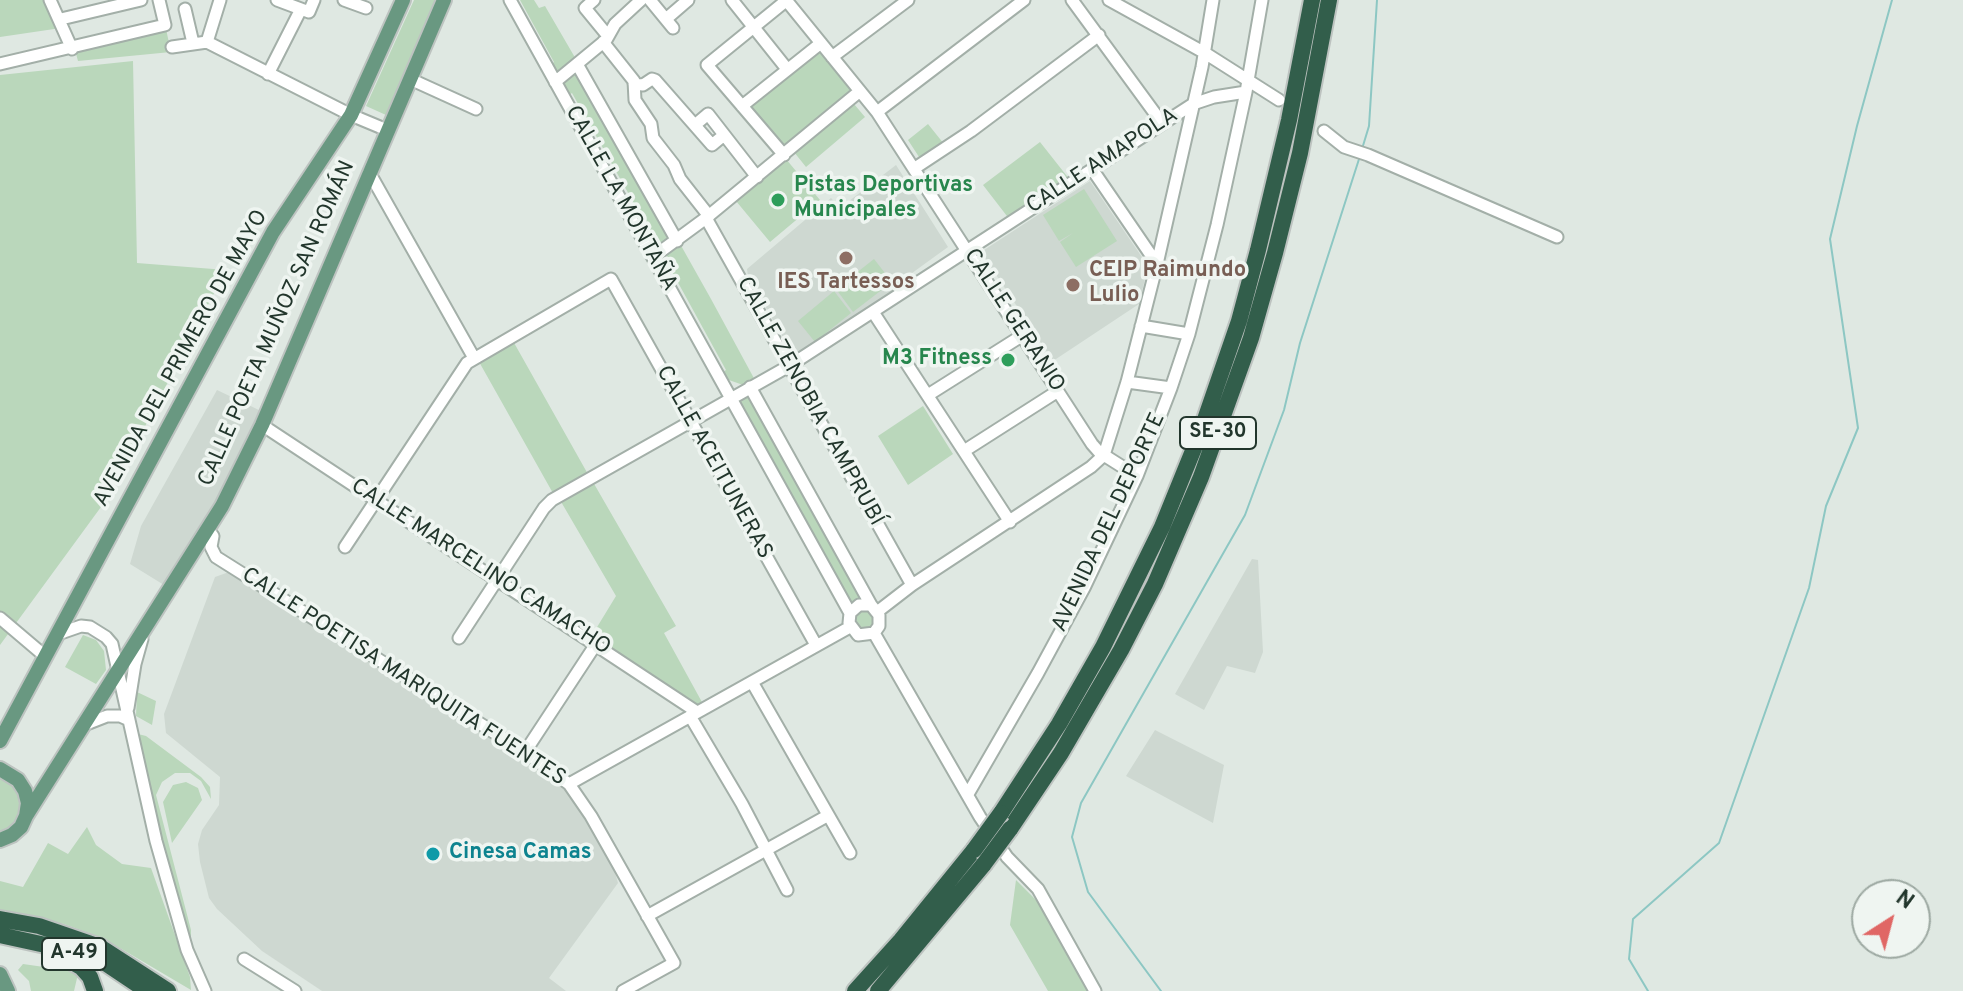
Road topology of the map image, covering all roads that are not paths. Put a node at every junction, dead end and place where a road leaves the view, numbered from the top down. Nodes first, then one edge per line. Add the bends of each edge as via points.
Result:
1 (50, 0) edge
2 (141, 0) edge
3 (159, 0) edge
4 (220, 0) edge
5 (277, 0) edge
6 (314, 0) edge
7 (344, 0) edge
8 (403, 0) edge
9 (444, 0) edge
10 (510, 0) edge
11 (641, 0) edge
12 (650, 0) edge
13 (688, 0) edge
14 (732, 0) edge
15 (787, 0) edge
16 (908, 0) edge
17 (1024, 0) edge
18 (1072, 0) edge
19 (1109, 0) edge
20 (1213, 0) edge
21 (1262, 0) edge
22 (1312, 0) edge
23 (1329, 0) edge
24 (1125, 3) edge
25 (589, 4) edge
26 (365, 5) edge
27 (185, 9) dead end
28 (305, 11) junction
29 (61, 19) junction
30 (754, 28) junction
31 (1099, 35) junction
32 (605, 39) junction
33 (207, 42) junction
34 (193, 43) junction
35 (821, 43) junction
36 (172, 47) dead end
37 (72, 49) junction
38 (1205, 53) junction
39 (832, 57) junction
40 (0, 64) edge
41 (577, 64) junction
42 (787, 69) junction
43 (268, 74) junction
44 (410, 79) junction
45 (1248, 79) junction
46 (555, 82) junction
47 (634, 84) junction
48 (860, 91) junction
49 (1246, 92) junction
50 (1279, 100) dead end
51 (1193, 104) junction
52 (742, 106) junction
53 (476, 109) dead end
54 (877, 112) junction
55 (351, 115) junction
56 (1162, 123) junction
57 (695, 125) junction
58 (387, 130) junction
59 (1324, 131) dead end
60 (724, 135) junction
61 (784, 155) junction
62 (915, 168) junction
63 (1092, 169) junction
64 (369, 172) junction
65 (757, 177) junction
66 (708, 217) junction
67 (1557, 237) dead end
68 (677, 241) junction
69 (968, 250) junction
70 (653, 257) junction
71 (1157, 264) junction
72 (873, 312) junction
73 (1141, 326) junction
74 (1189, 334) junction
75 (1023, 335) junction
76 (474, 358) junction
77 (789, 366) junction
78 (717, 375) junction
79 (1127, 382) junction
80 (749, 388) junction
81 (1171, 388) junction
82 (1058, 391) junction
83 (928, 395) junction
84 (730, 399) junction
85 (690, 422) junction
86 (262, 425) junction
87 (964, 451) junction
88 (1104, 455) junction
89 (1137, 476) junction
90 (375, 501) junction
91 (1010, 522) junction
92 (208, 530) junction
93 (345, 547) dead end
94 (191, 557) junction
95 (216, 557) junction
96 (497, 579) junction
97 (912, 585) junction
98 (874, 608) junction
99 (850, 613) junction
100 (0, 618) edge
101 (146, 627) junction
102 (850, 627) junction
103 (874, 633) junction
104 (58, 634) junction
105 (459, 638) dead end
106 (596, 644) junction
107 (816, 645) junction
108 (46, 657) junction
109 (117, 671) junction
110 (752, 682) junction
111 (693, 714) junction
112 (128, 716) junction
113 (83, 726) junction
114 (0, 741) edge
115 (525, 752) junction
116 (0, 769) edge
117 (569, 784) junction
118 (968, 794) junction
119 (26, 816) junction
120 (827, 816) junction
121 (0, 841) edge
122 (766, 850) junction
123 (850, 853) dead end
124 (787, 890) dead end
125 (647, 916) junction
126 (2, 932) edge
127 (117, 956) junction
128 (244, 959) dead end
129 (0, 974) edge
130 (8, 991) edge
131 (95, 991) edge
132 (137, 991) edge
133 (147, 991) edge
134 (160, 991) edge
135 (168, 991) edge
136 (205, 991) edge
137 (295, 991) edge
138 (623, 991) edge
139 (855, 991) edge
140 (878, 991) edge
141 (1095, 991) edge

1 - 29 street
2 - 29 street
3 - 37 street via 165,25
4 - 33 street
5 - 28 street
6 - 28 street
7 - 26 street
8 - 55 main road, AVENIDA DEL PRIMERO DE MAYO
9 - 44 main road, CALLE POETA MUÑOZ SAN ROMÁN
10 - 46 street, CALLE LA MONTAÑA
11 - 32 street
12 - 13 street via 669,24
14 - 30 street
15 - 30 street
15 - 35 street, CALLE GERANIO
16 - 39 street
17 - 54 street
18 - 31 street
19 - 24 street
20 - 38 street
21 - 45 street, AVENIDA DEL DEPORTE
22 - 139 highway, SE-30, bridge via 1289,120 1239,321 1196,445 1150,554 1059,724 1001,813
23 - 140 highway, SE-30, bridge via 1300,153 1251,338 1167,558 1069,740 1010,829
24 - 38 street
25 - 32 street, CALLE ZENOBIA CAMPRUBÍ
27 - 34 street
28 - 43 street
29 - 37 street
30 - 42 street
30 - 52 street via 707,65
31 - 56 street
31 - 62 street
32 - 41 street
32 - 47 street, CALLE ZENOBIA CAMPRUBÍ
33 - 34 street
33 - 43 street
34 - 36 street
35 - 39 street, CALLE GERANIO
35 - 42 street
37 - 40 street
38 - 45 street
38 - 51 street
39 - 48 street, CALLE GERANIO
41 - 46 street
41 - 68 street, CALLE LA MONTAÑA
42 - 52 street
43 - 55 street
44 - 53 street
44 - 58 main road, CALLE POETA MUÑOZ SAN ROMÁN
45 - 49 street, AVENIDA DEL DEPORTE
45 - 50 street
46 - 70 street, CALLE LA MONTAÑA
47 - 57 street via 655,80
47 - 66 street, CALLE ZENOBIA CAMPRUBÍ via 635,100 650,121 653,138
48 - 54 street, CALLE GERANIO
48 - 61 street
49 - 51 street, CALLE AMAPOLA
49 - 74 street, AVENIDA DEL DEPORTE
51 - 56 street, CALLE AMAPOLA
51 - 71 street
52 - 61 street
54 - 62 street, CALLE GERANIO
55 - 58 street
55 - 104 main road, AVENIDA DEL PRIMERO DE MAYO via 273,232
56 - 63 street, CALLE AMAPOLA
57 - 60 street via 712,145
57 - 60 street via 708,114
58 - 64 main road, CALLE POETA MUÑOZ SAN ROMÁN
59 - 67 street via 1344,147
60 - 65 street
61 - 65 street
62 - 69 street, CALLE GERANIO
63 - 69 street, CALLE AMAPOLA
63 - 71 street
64 - 76 street
64 - 86 main road, CALLE POETA MUÑOZ SAN ROMÁN
65 - 66 street
66 - 68 street
66 - 77 street, CALLE ZENOBIA CAMPRUBÍ
68 - 70 street
69 - 72 street, CALLE AMAPOLA
69 - 75 street, CALLE GERANIO
70 - 78 street, CALLE LA MONTAÑA
71 - 73 street
72 - 77 street, CALLE AMAPOLA
72 - 83 street
73 - 74 street
73 - 79 street
74 - 81 street, AVENIDA DEL DEPORTE
75 - 82 street, CALLE GERANIO
75 - 83 street
76 - 85 street, CALLE ACEITUNERAS via 611,279
76 - 90 street
77 - 80 street, CALLE AMAPOLA
77 - 97 street, CALLE ZENOBIA CAMPRUBÍ
78 - 80 street
78 - 84 street, CALLE LA MONTAÑA
79 - 81 street
79 - 88 street
80 - 84 street, CALLE AMAPOLA
80 - 98 street
81 - 89 street, AVENIDA DEL DEPORTE
82 - 87 street
82 - 88 street, CALLE GERANIO
83 - 87 street
84 - 85 street, CALLE AMAPOLA
84 - 99 street, CALLE LA MONTAÑA
85 - 96 street, CALLE AMAPOLA via 550,502
85 - 107 street, CALLE ACEITUNERAS
86 - 90 street, CALLE MARCELINO CAMACHO
86 - 92 main road, CALLE POETA MUÑOZ SAN ROMÁN
87 - 91 street
88 - 89 street, CALLE GERANIO
88 - 91 street
89 - 118 street, AVENIDA DEL DEPORTE via 1064,628
90 - 93 street
90 - 96 street, CALLE MARCELINO CAMACHO
91 - 97 street
92 - 94 main road, CALLE POETA MUÑOZ SAN ROMÁN
92 - 95 street
94 - 95 street
94 - 101 main road, CALLE POETA MUÑOZ SAN ROMÁN
95 - 115 street, CALLE POETISA MARIQUITA FUENTES
96 - 105 street, CALLE AMAPOLA
96 - 106 street, CALLE MARCELINO CAMACHO
97 - 98 street
98 - 99 street via 859,605
98 - 103 street via 880,620
99 - 102 street
100 - 108 street
101 - 109 main road, CALLE POETA MUÑOZ SAN ROMÁN
101 - 112 street
102 - 103 street via 863,636
102 - 107 street
103 - 118 street
104 - 108 main road, AVENIDA DEL PRIMERO DE MAYO
104 - 109 street via 81,626 99,631 112,644
106 - 111 street, CALLE MARCELINO CAMACHO
106 - 115 street
107 - 110 street
108 - 114 main road, AVENIDA DEL PRIMERO DE MAYO
109 - 112 street
109 - 113 main road, CALLE POETA MUÑOZ SAN ROMÁN
110 - 111 street
110 - 120 street
111 - 117 street
111 - 122 street, CALLE MARCELINO CAMACHO
112 - 113 street via 107,716
112 - 136 street via 178,921
113 - 119 main road, CALLE POETA MUÑOZ SAN ROMÁN
115 - 117 street, CALLE POETISA MARIQUITA FUENTES
116 - 119 main road via 22,785
117 - 125 street, CALLE POETISA MARIQUITA FUENTES
118 - 141 street via 1007,857 1038,889
119 - 121 main road, CALLE POETA MUÑOZ SAN ROMÁN via 17,831
120 - 122 street
120 - 123 street
122 - 124 street, CALLE MARCELINO CAMACHO
122 - 125 street
125 - 138 street, CALLE POETISA MARIQUITA FUENTES via 674,963
126 - 127 highway, A-49 via 58,931
126 - 131 highway via 81,967
126 - 132 highway, A-49 via 70,953
126 - 133 highway via 74,947
127 - 134 highway
127 - 135 highway, A-49
128 - 137 street
129 - 130 main road

